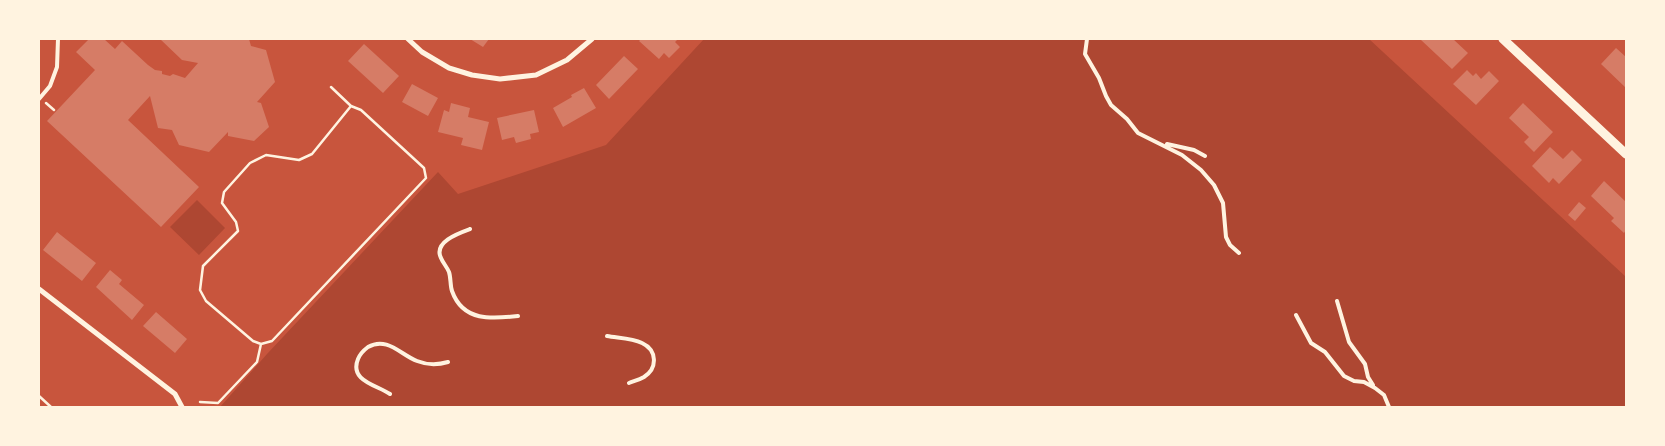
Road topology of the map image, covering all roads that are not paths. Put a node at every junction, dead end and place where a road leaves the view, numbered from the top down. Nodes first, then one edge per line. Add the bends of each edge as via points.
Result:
1 (58, 39) edge
2 (408, 39) edge
3 (592, 39) edge
4 (1086, 39) edge
5 (1503, 39) edge
6 (39, 100) edge
7 (1160, 143) junction
8 (1192, 150) junction
9 (1626, 154) edge
10 (1205, 156) dead end
11 (1188, 159) junction
12 (470, 228) dead end
13 (1239, 253) dead end
14 (39, 289) edge
15 (1336, 302) dead end
16 (1296, 315) dead end
17 (518, 316) dead end
18 (607, 336) dead end
19 (448, 362) dead end
20 (1368, 378) junction
21 (1364, 382) junction
22 (629, 383) dead end
23 (1376, 389) junction
24 (390, 394) dead end
25 (182, 407) edge
26 (1389, 407) edge

1 - 6 lane via 57,68 50,86
2 - 3 street via 422,52 449,68 500,79 536,75 567,60
4 - 7 lane via 1086,54 1112,105 1138,133
5 - 9 street
7 - 8 lane
7 - 11 lane
8 - 10 lane
8 - 11 lane via 1186,152
11 - 13 lane via 1218,190 1224,209 1226,237
12 - 17 lane via 440,248 458,303 474,315 489,319
14 - 25 street via 175,394
15 - 20 lane via 1349,342 1365,364
16 - 21 lane via 1311,343 1325,352 1344,376
18 - 22 lane via 637,341 654,354 651,371
19 - 24 lane via 426,364 411,359 392,346 371,345 360,355 358,374 361,379
20 - 21 lane
20 - 23 lane
21 - 23 lane
23 - 26 lane via 1384,395

